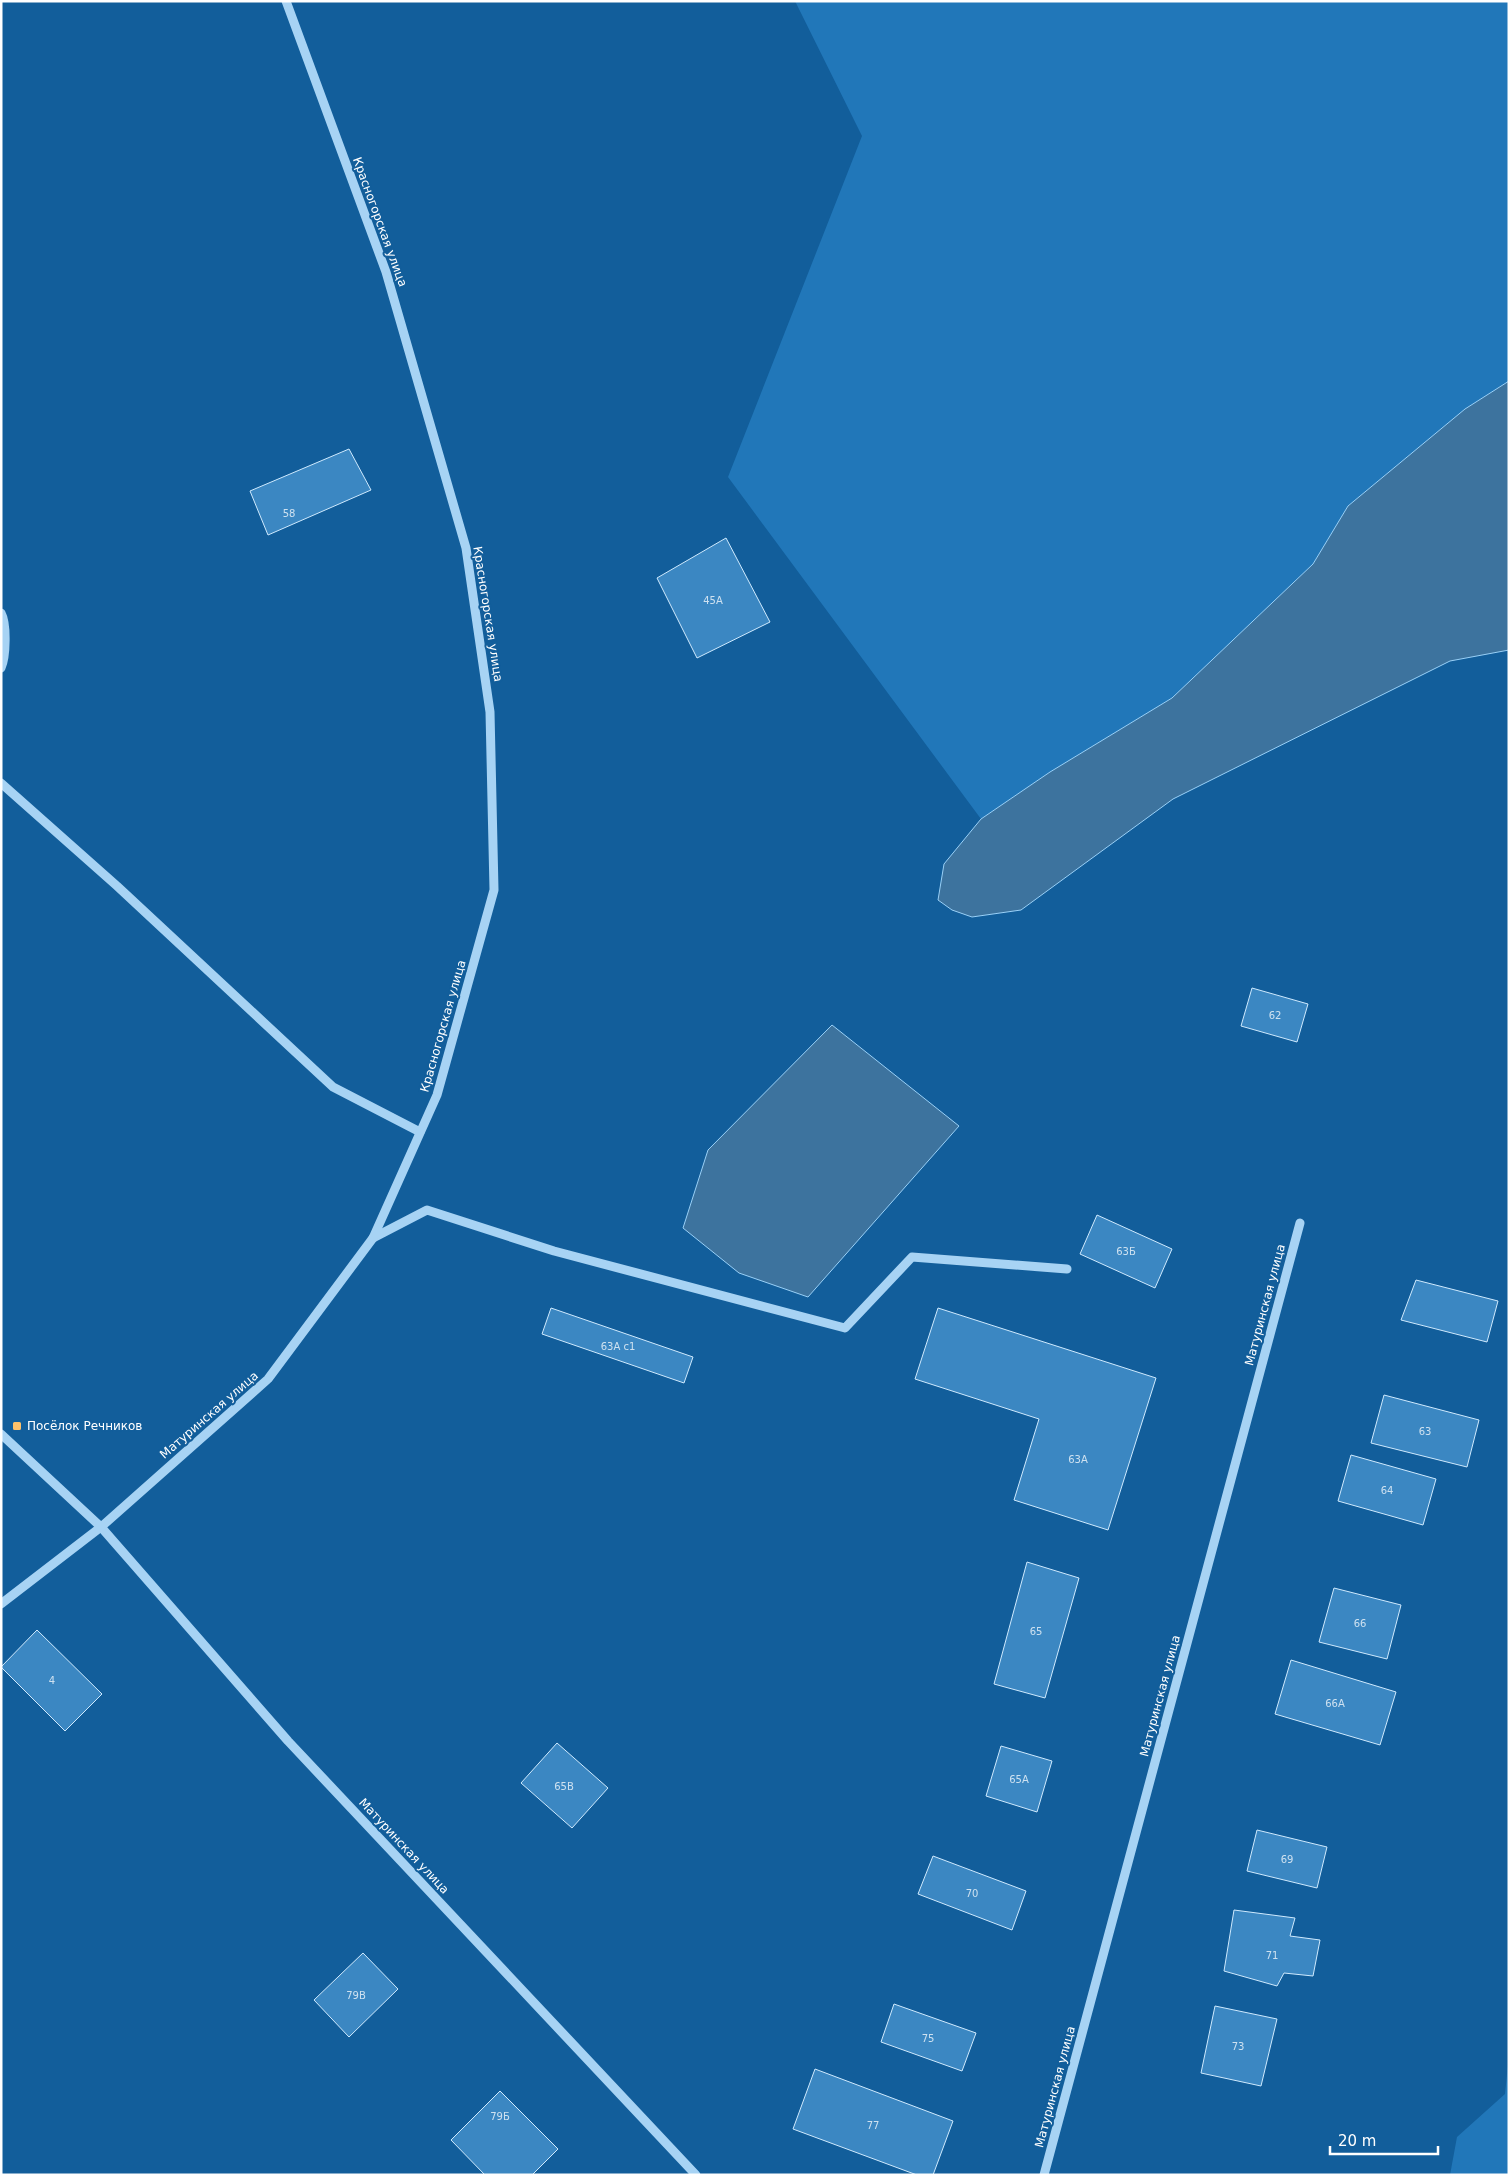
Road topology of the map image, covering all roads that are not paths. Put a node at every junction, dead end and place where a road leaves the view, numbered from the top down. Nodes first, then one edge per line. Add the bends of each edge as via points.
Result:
1 (286, 1) edge
2 (1, 613) edge
3 (1, 668) edge
4 (1, 783) edge
5 (420, 1132) junction
6 (1300, 1223) dead end
7 (373, 1238) junction
8 (1067, 1269) dead end
9 (1, 1434) edge
10 (101, 1527) junction
11 (1, 1604) edge
12 (696, 2175) edge
13 (1044, 2175) edge

1 - 5 street, Красногорская улица via 386,272 466,548 490,712 494,890 437,1095
2 - 3 street via 5,628
4 - 5 street via 334,1087
5 - 7 street, Красногорская улица
6 - 13 street, Матуринская улица
7 - 8 street via 427,1210 554,1251 845,1328 912,1257
7 - 10 street, Матуринская улица via 268,1379
9 - 10 street, Матуринская улица
10 - 11 street
10 - 12 street, Матуринская улица via 288,1740

